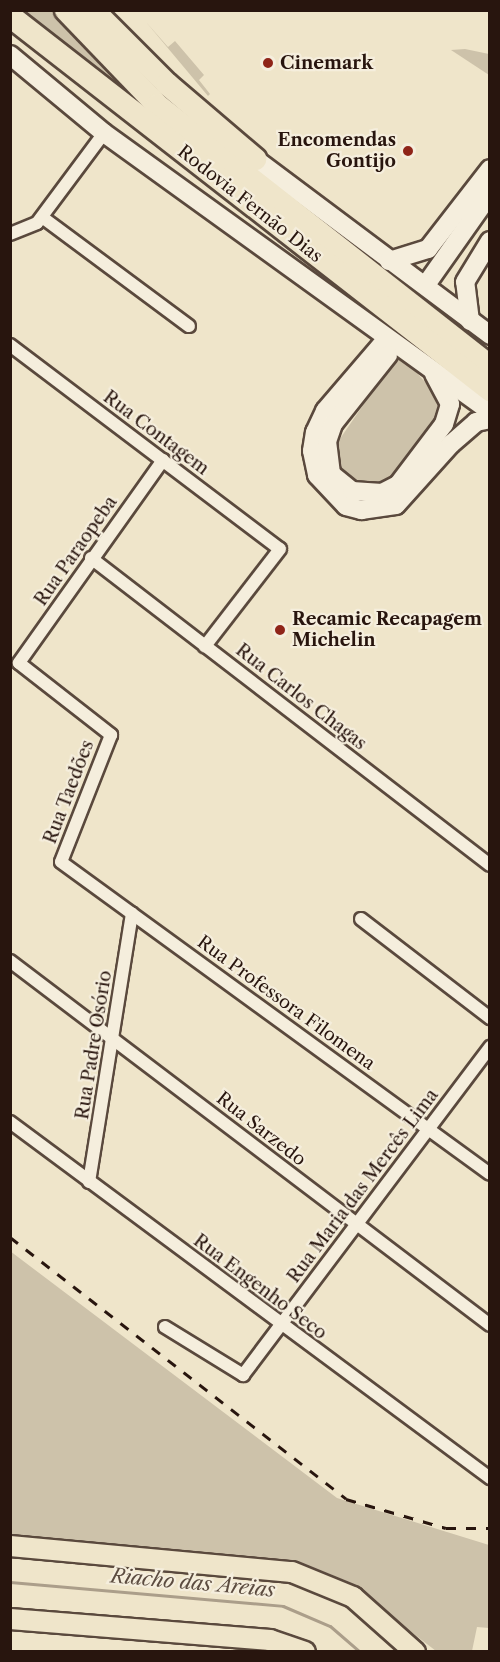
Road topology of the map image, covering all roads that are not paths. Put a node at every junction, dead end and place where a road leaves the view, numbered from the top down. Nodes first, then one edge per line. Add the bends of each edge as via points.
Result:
1 (66, 10) edge
2 (93, 10) edge
3 (10, 16) edge
4 (14, 65) edge
5 (104, 133) junction
6 (255, 159) joint
7 (489, 168) edge
8 (489, 194) edge
9 (42, 217) junction
10 (489, 217) edge
11 (10, 234) edge
12 (489, 241) edge
13 (389, 261) junction
14 (470, 321) junction
15 (189, 326) dead end
16 (489, 335) edge
17 (10, 345) edge
18 (427, 365) junction
19 (489, 366) edge
20 (489, 390) edge
21 (489, 411) edge
22 (489, 419) edge
23 (163, 460) junction
24 (91, 558) junction
25 (205, 646) junction
26 (111, 735) joint
27 (61, 862) joint
28 (489, 865) edge
29 (132, 913) junction
30 (361, 919) dead end
31 (10, 962) edge
32 (489, 1018) edge
33 (114, 1039) junction
34 (489, 1047) edge
35 (10, 1122) edge
36 (428, 1128) junction
37 (489, 1174) edge
38 (89, 1182) junction
39 (356, 1225) junction
40 (489, 1325) edge
41 (280, 1326) junction
42 (165, 1327) dead end
43 (489, 1478) edge
44 (10, 1546) edge
45 (10, 1619) edge
46 (305, 1652) edge
47 (415, 1652) edge

1 - 19 highway, Rodovia Fernão Dias via 157,105
2 - 6 highway via 166,84
3 - 20 highway, Rodovia Fernão Dias
4 - 5 main road, Rodovia Fernão Dias
5 - 9 street
5 - 18 main road, Rodovia Fernão Dias
6 - 13 main road
7 - 13 main road via 428,249
8 - 10 main road via 435,282
9 - 11 street via 30,229
9 - 15 street
12 - 14 main road via 465,282
13 - 14 main road
14 - 16 main road
17 - 23 street, Rua Contagem
18 - 21 main road, Rodovia Fernão Dias
18 - 22 main road via 450,404 444,424 398,485 382,494 352,491 332,474 327,441 333,424 387,347 325,411 315,432 312,451 317,475 346,506 361,510 396,505 451,444 476,422
23 - 24 street, Rua Paraopeba
23 - 25 street, Rua Contagem via 280,549
24 - 25 street, Rua Carlos Chagas
24 - 26 street, Rua Paraopeba via 19,663
25 - 28 street, Rua Carlos Chagas
26 - 27 street, Rua Taedões
27 - 29 street, Rua Professora Filomena
29 - 33 street, Rua Padre Osório
29 - 36 street, Rua Professora Filomena
30 - 32 street
31 - 33 street, Rua Sarzedo
33 - 38 street, Rua Padre Osório
33 - 39 street, Rua Sarzedo
34 - 36 street, Rua Maria das Mercês Lima
35 - 38 street, Rua Engenho Seco
36 - 37 street, Rua Professora Filomena
36 - 39 street, Rua Maria das Mercês Lima
38 - 41 street, Rua Engenho Seco
39 - 40 street, Rua Sarzedo
39 - 41 street, Rua Maria das Mercês Lima
41 - 42 street, Rua Maria das Mercês Lima via 243,1375
41 - 43 street, Rua Engenho Seco
44 - 47 main road via 292,1572 353,1597
45 - 46 main road via 270,1640

